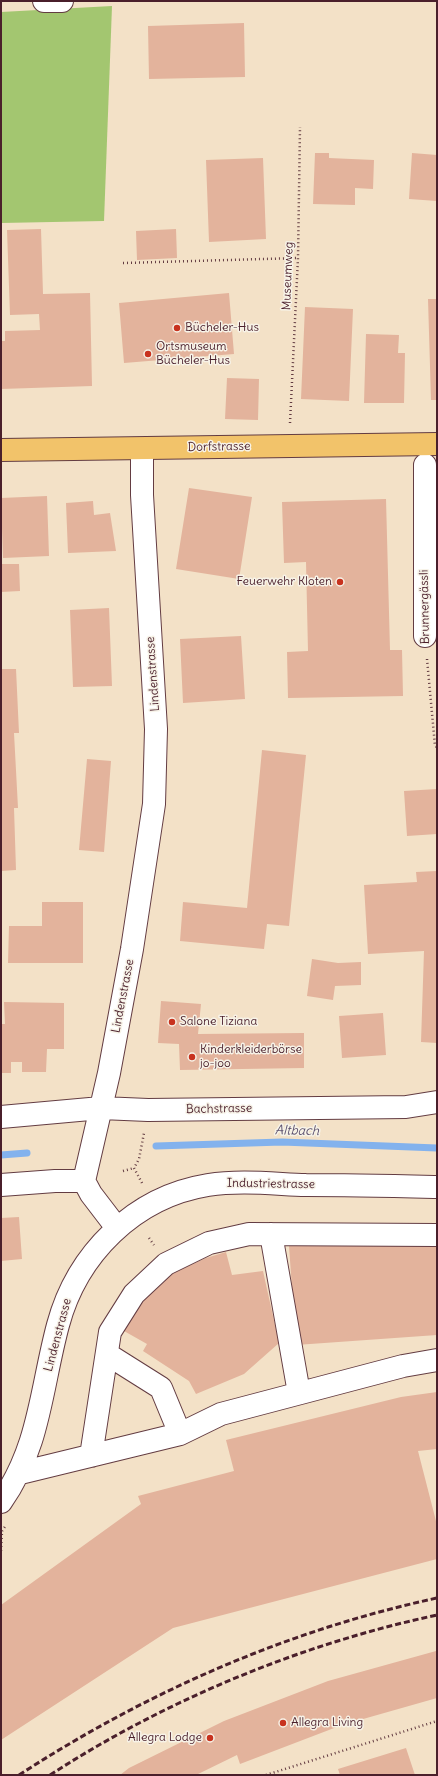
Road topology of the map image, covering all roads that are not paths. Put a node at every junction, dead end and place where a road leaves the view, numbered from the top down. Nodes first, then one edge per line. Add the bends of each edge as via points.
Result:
1 (44, 1) edge
2 (62, 1) edge
3 (437, 444) edge
4 (142, 449) junction
5 (1, 450) edge
6 (425, 466) dead end
7 (425, 636) road end
8 (437, 1102) edge
9 (101, 1108) junction
10 (1, 1117) edge
11 (84, 1181) junction
12 (1, 1185) edge
13 (437, 1187) edge
14 (117, 1228) junction
15 (271, 1234) junction
16 (437, 1235) edge
17 (107, 1354) junction
18 (437, 1360) edge
19 (299, 1393) junction
20 (180, 1434) junction
21 (91, 1456) junction
22 (20, 1473) junction
23 (1, 1502) edge

1 - 2 street
3 - 4 main road, Dorfstrasse
4 - 5 main road, Dorfstrasse
4 - 9 street, Lindenstrasse via 142,495 156,729 154,804 132,949
6 - 7 street, Brunnergässli
8 - 9 street, Bachstrasse via 406,1107 156,1110
9 - 10 street, Bachstrasse
9 - 11 street, Lindenstrasse
11 - 12 street
11 - 14 street
13 - 14 street, Industriestrasse via 228,1183 208,1185 152,1203
14 - 22 street, Lindenstrasse via 81,1270 65,1304 58,1325 37,1423
15 - 16 street
15 - 17 street via 249,1234 209,1243 166,1264 134,1294 110,1332
15 - 19 street
17 - 20 street via 161,1388
17 - 21 street
18 - 19 street via 403,1366
19 - 20 street via 220,1414
20 - 21 street
21 - 22 street
22 - 23 street, Lindenstrasse

